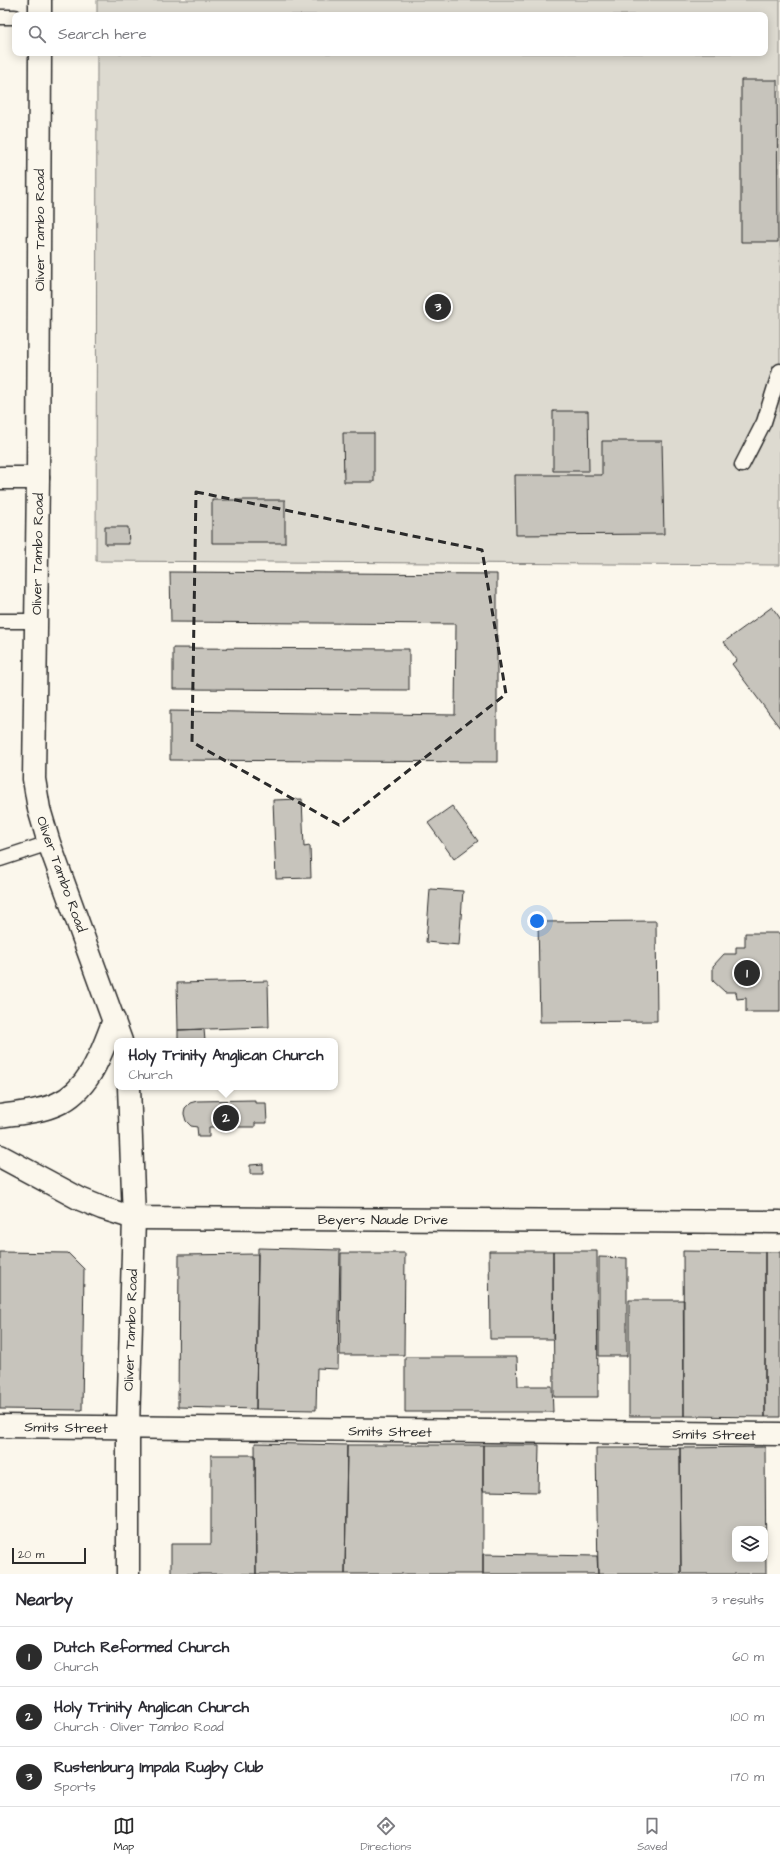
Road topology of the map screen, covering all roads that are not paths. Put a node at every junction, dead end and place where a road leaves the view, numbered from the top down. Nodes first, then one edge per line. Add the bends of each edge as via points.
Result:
1 (40, 0) edge
2 (40, 12) edge
3 (0, 17) edge
4 (12, 17) edge
5 (40, 56) edge
6 (780, 371) edge
7 (742, 465) dead end
8 (0, 478) edge
9 (38, 478) junction
10 (0, 621) edge
11 (36, 621) junction
12 (49, 843) junction
13 (0, 858) edge
14 (114, 1020) junction
15 (120, 1038) edge
16 (129, 1090) edge
17 (0, 1116) edge
18 (0, 1156) edge
19 (134, 1218) junction
20 (780, 1222) edge
21 (0, 1426) edge
22 (128, 1428) junction
23 (780, 1434) edge
24 (128, 1574) edge

1 - 2 main road
3 - 4 lane
5 - 9 main road, Oliver Tambo Road
6 - 7 lane via 764,422
8 - 9 main road
9 - 11 main road, Oliver Tambo Road
10 - 11 lane
11 - 12 main road, Oliver Tambo Road via 34,779
12 - 13 lane
12 - 14 main road, Oliver Tambo Road
14 - 15 main road, Oliver Tambo Road
14 - 17 main road via 95,1067 77,1091 58,1104 34,1112
16 - 19 main road, Oliver Tambo Road
18 - 19 main road, Beyers Naude Drive via 80,1198
19 - 20 main road, Beyers Naude Drive
19 - 22 main road, Oliver Tambo Road
21 - 22 main road, Smits Street
22 - 23 main road, Smits Street
22 - 24 main road, Oliver Tambo Road

